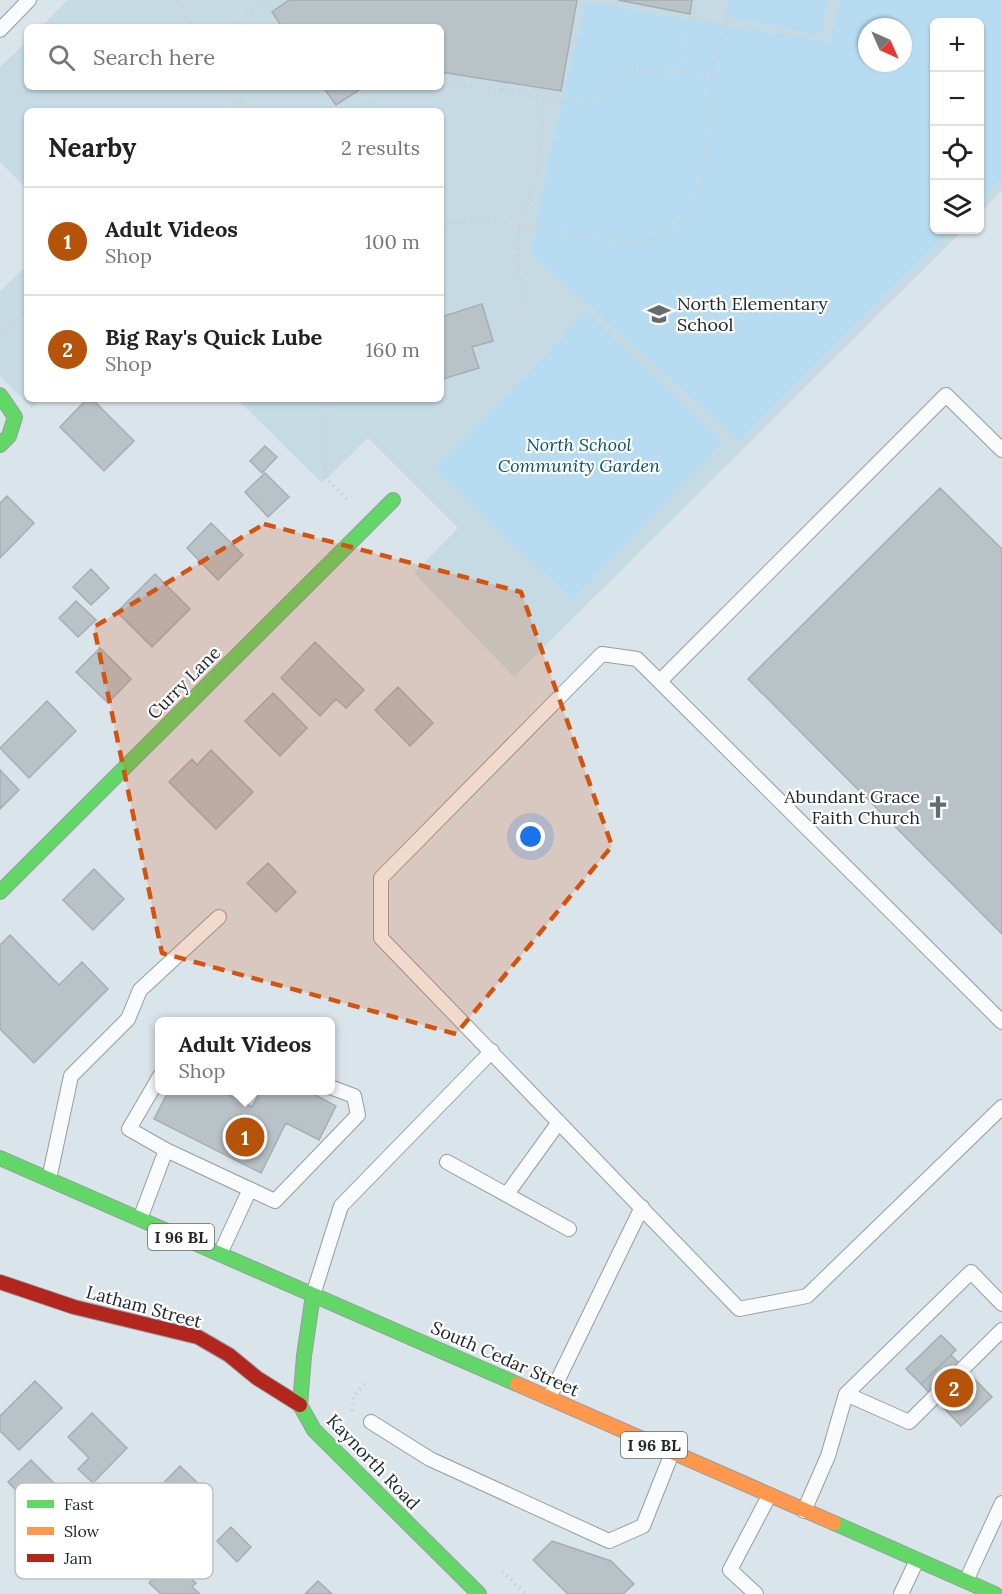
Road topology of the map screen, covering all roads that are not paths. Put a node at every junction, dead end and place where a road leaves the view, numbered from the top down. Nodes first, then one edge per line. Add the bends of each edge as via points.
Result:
1 (29, 0) edge
2 (0, 30) edge
3 (0, 395) edge
4 (0, 445) edge
5 (1002, 450) edge
6 (393, 500) dead end
7 (660, 681) junction
8 (0, 892) edge
9 (219, 917) dead end
10 (1002, 1022) edge
11 (492, 1051) junction
12 (155, 1083) edge
13 (335, 1089) edge
14 (1002, 1107) edge
15 (559, 1122) junction
16 (166, 1150) junction
17 (0, 1158) edge
18 (447, 1162) dead end
19 (49, 1179) junction
20 (250, 1189) junction
21 (507, 1194) junction
22 (642, 1207) junction
23 (140, 1219) junction
24 (569, 1229) dead end
25 (220, 1254) junction
26 (0, 1282) edge
27 (313, 1295) junction
28 (1002, 1304) edge
29 (1002, 1330) edge
30 (846, 1394) junction
31 (549, 1398) junction
32 (300, 1405) junction
33 (371, 1422) dead end
34 (672, 1453) junction
35 (769, 1496) junction
36 (1002, 1503) edge
37 (804, 1511) junction
38 (917, 1560) junction
39 (966, 1581) junction
40 (479, 1594) edge
41 (756, 1594) edge
42 (901, 1594) edge
43 (994, 1594) edge

1 - 2 lane
3 - 4 street via 15,417 9,436
5 - 7 lane via 946,394
6 - 8 street, Curry Lane
7 - 10 lane
7 - 11 lane via 637,659 602,654 381,878 381,938
9 - 19 lane via 141,990 128,1019 71,1076
11 - 15 lane
11 - 27 lane via 341,1206
12 - 16 lane via 129,1129
13 - 20 lane via 354,1096 357,1115 275,1201
14 - 22 lane via 807,1296 739,1309
15 - 21 lane
15 - 22 lane
16 - 20 lane
16 - 23 lane
17 - 19 street, South Cedar Street / I 96 BL
18 - 21 lane
19 - 23 street, South Cedar Street / I 96 BL
20 - 25 lane
21 - 24 lane
22 - 31 lane
23 - 25 street, South Cedar Street / I 96 BL
25 - 27 street, South Cedar Street / I 96 BL
26 - 32 street, Latham Street via 74,1307 198,1337
27 - 31 street, South Cedar Street / I 96 BL
27 - 32 street
28 - 30 lane via 971,1272
29 - 30 lane via 909,1422
30 - 37 lane via 828,1456
31 - 34 street, South Cedar Street / I 96 BL
32 - 40 street, Kaynorth Road via 314,1430
33 - 34 lane via 430,1459 609,1541 643,1527
34 - 35 street, South Cedar Street / I 96 BL
35 - 37 street, South Cedar Street / I 96 BL
35 - 41 lane via 730,1570
36 - 39 lane
37 - 38 street, South Cedar Street / I 96 BL
38 - 39 street, South Cedar Street / I 96 BL
38 - 42 lane
39 - 43 street, South Cedar Street / I 96 BL

